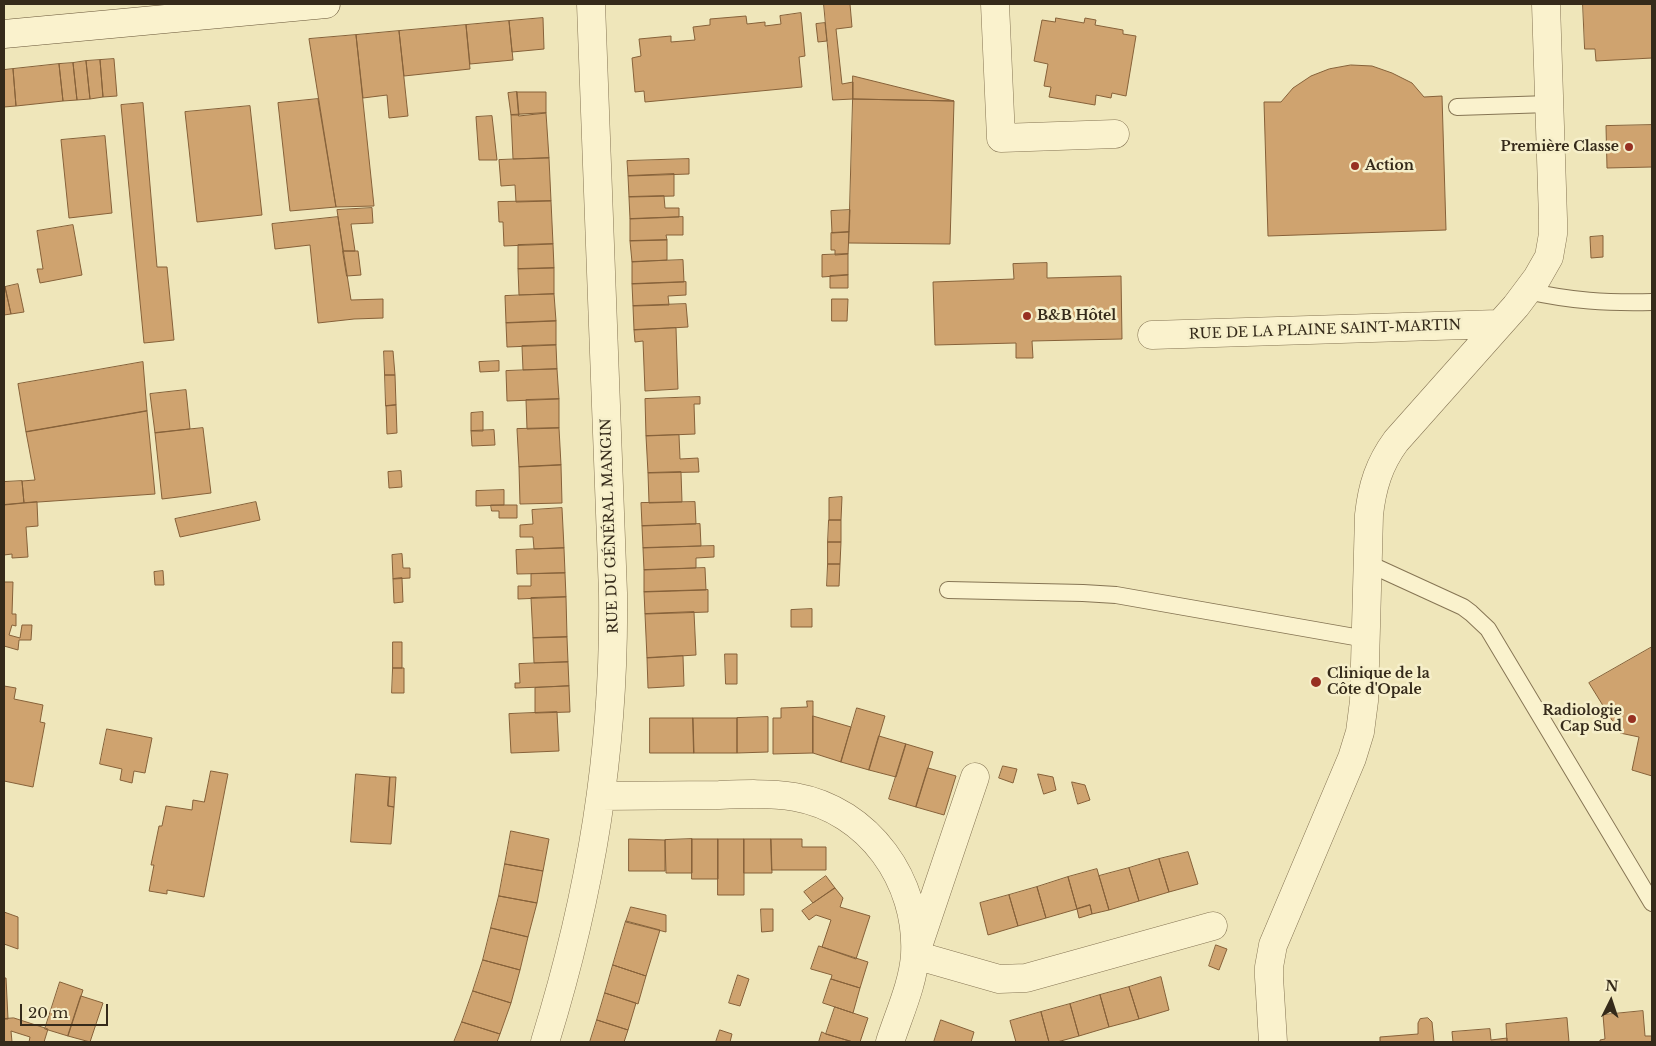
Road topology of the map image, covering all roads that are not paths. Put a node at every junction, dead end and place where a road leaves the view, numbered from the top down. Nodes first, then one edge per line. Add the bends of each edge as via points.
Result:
1 (326, 4) edge
2 (591, 4) edge
3 (995, 4) edge
4 (1546, 4) edge
5 (4, 34) edge
6 (1549, 104) junction
7 (1457, 107) dead end
8 (1115, 134) dead end
9 (1527, 291) junction
10 (1652, 302) edge
11 (1498, 324) junction
12 (1152, 335) dead end
13 (1367, 564) junction
14 (948, 590) dead end
15 (1366, 639) junction
16 (975, 777) dead end
17 (601, 796) junction
18 (1652, 903) edge
19 (1213, 926) dead end
20 (915, 955) junction
21 (545, 1042) edge
22 (890, 1042) edge
23 (1273, 1042) edge

1 - 5 street
2 - 17 street, RUE DU GÉNÉRAL MANGIN via 613,593 608,741
3 - 8 street via 1001,138
4 - 6 street
6 - 7 lane
6 - 9 street via 1552,246 1544,268
9 - 10 lane via 1580,301
9 - 11 street
11 - 12 street, RUE DE LA PLAINE SAINT-MARTIN
11 - 13 street via 1396,441 1381,464 1370,500
13 - 15 street
13 - 18 lane via 1463,607 1488,629
14 - 15 lane via 1116,595
15 - 23 street via 1362,719 1357,745 1273,945 1269,977
16 - 20 street
17 - 20 street via 781,795 798,797 832,809 868,834 897,873 912,912
17 - 21 street, RUE DU GÉNÉRAL MANGIN via 582,908
19 - 20 street via 1009,980
20 - 22 street

